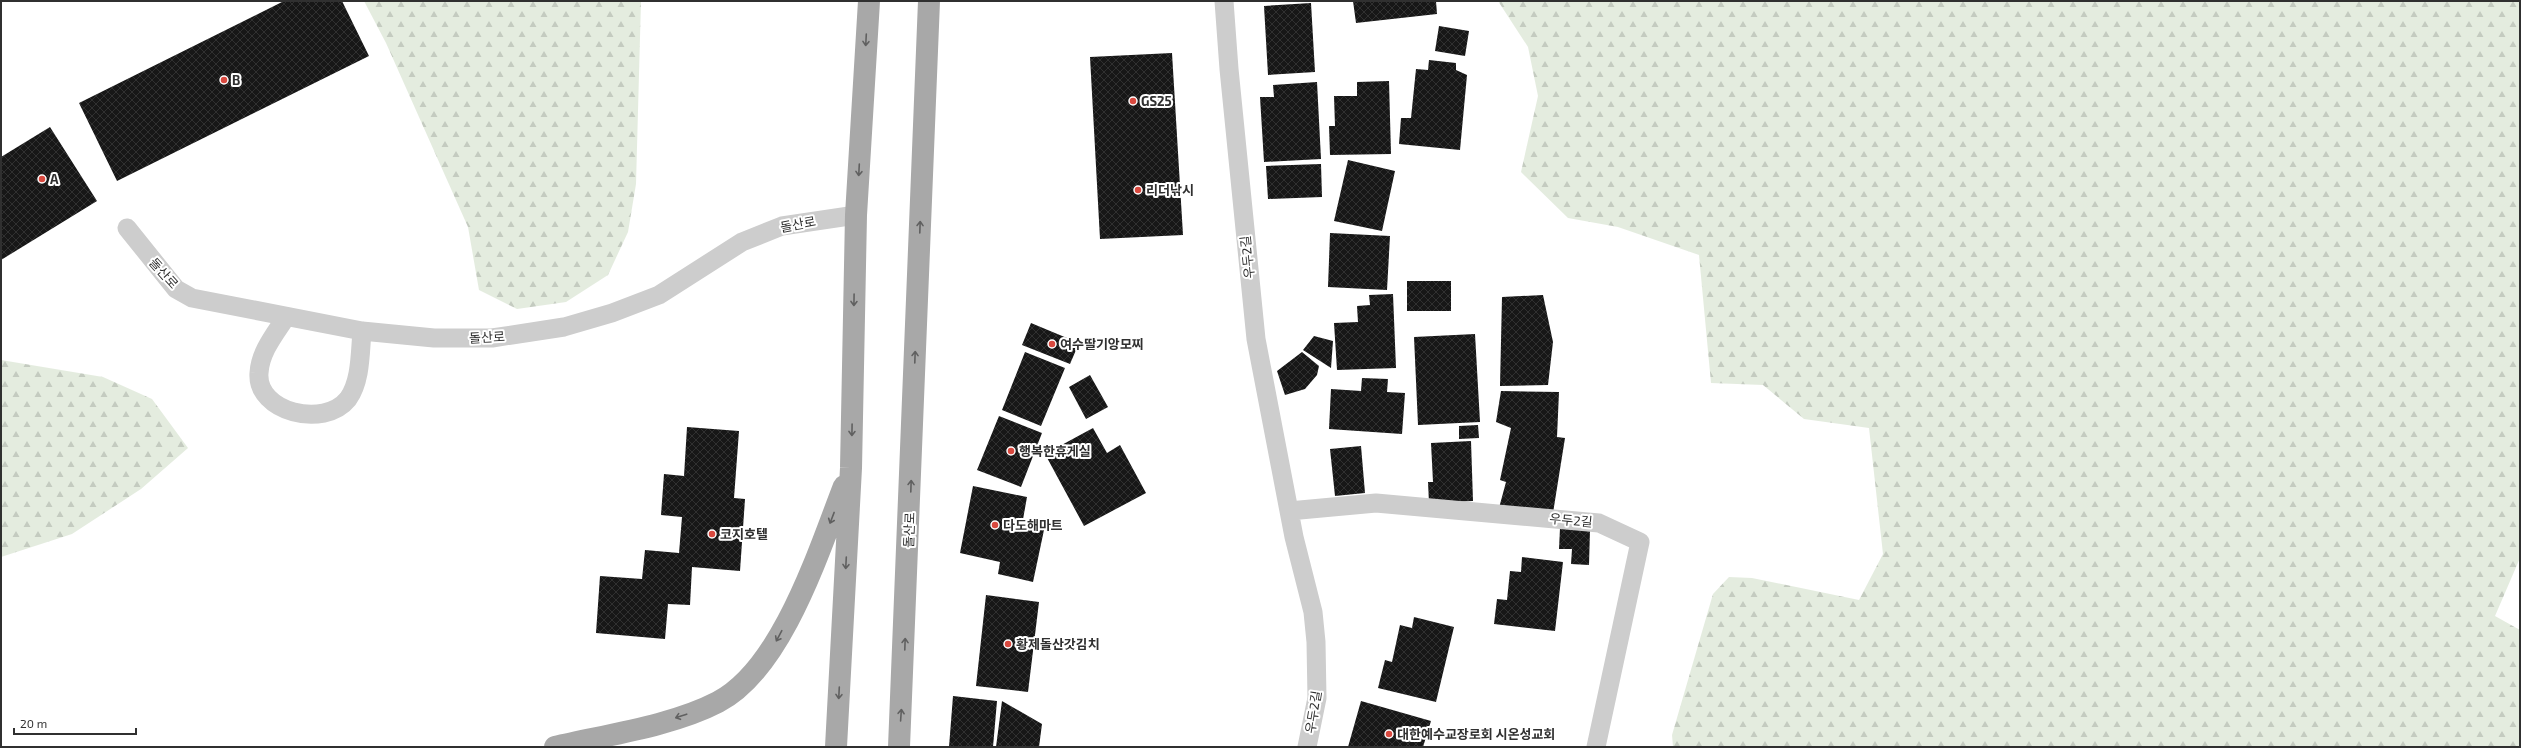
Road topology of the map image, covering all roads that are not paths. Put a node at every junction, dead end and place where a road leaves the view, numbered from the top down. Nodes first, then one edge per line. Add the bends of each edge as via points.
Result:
1 (869, 1) edge
2 (929, 1) edge
3 (1224, 1) edge
4 (856, 215) junction
5 (126, 228) dead end
6 (286, 316) junction
7 (362, 331) junction
8 (851, 468) junction
9 (1290, 511) junction
10 (555, 747) edge
11 (836, 747) edge
12 (899, 747) edge
13 (1307, 747) edge
14 (1596, 747) edge

1 -> 4 main road
12 -> 2 main road, 돌산로
3 - 9 lane, 우두2길 via 1256,339
4 - 7 lane, 돌산로 via 782,226 742,242 659,295 612,313 564,327 492,338 434,338
4 -> 8 main road
5 - 6 lane, 돌산로 via 176,289 192,298
6 - 7 lane, 돌산로
6 - 7 lane via 261,358 258,375 262,389 274,402 287,411 308,416 324,414 348,399 356,383
8 -> 10 main road via 799,598 774,646 748,678 719,702 682,717
8 -> 11 main road
9 - 13 lane, 우두2길 via 1313,612 1316,642 1317,698
9 - 14 lane, 우두2길 via 1376,502 1599,523 1640,542

